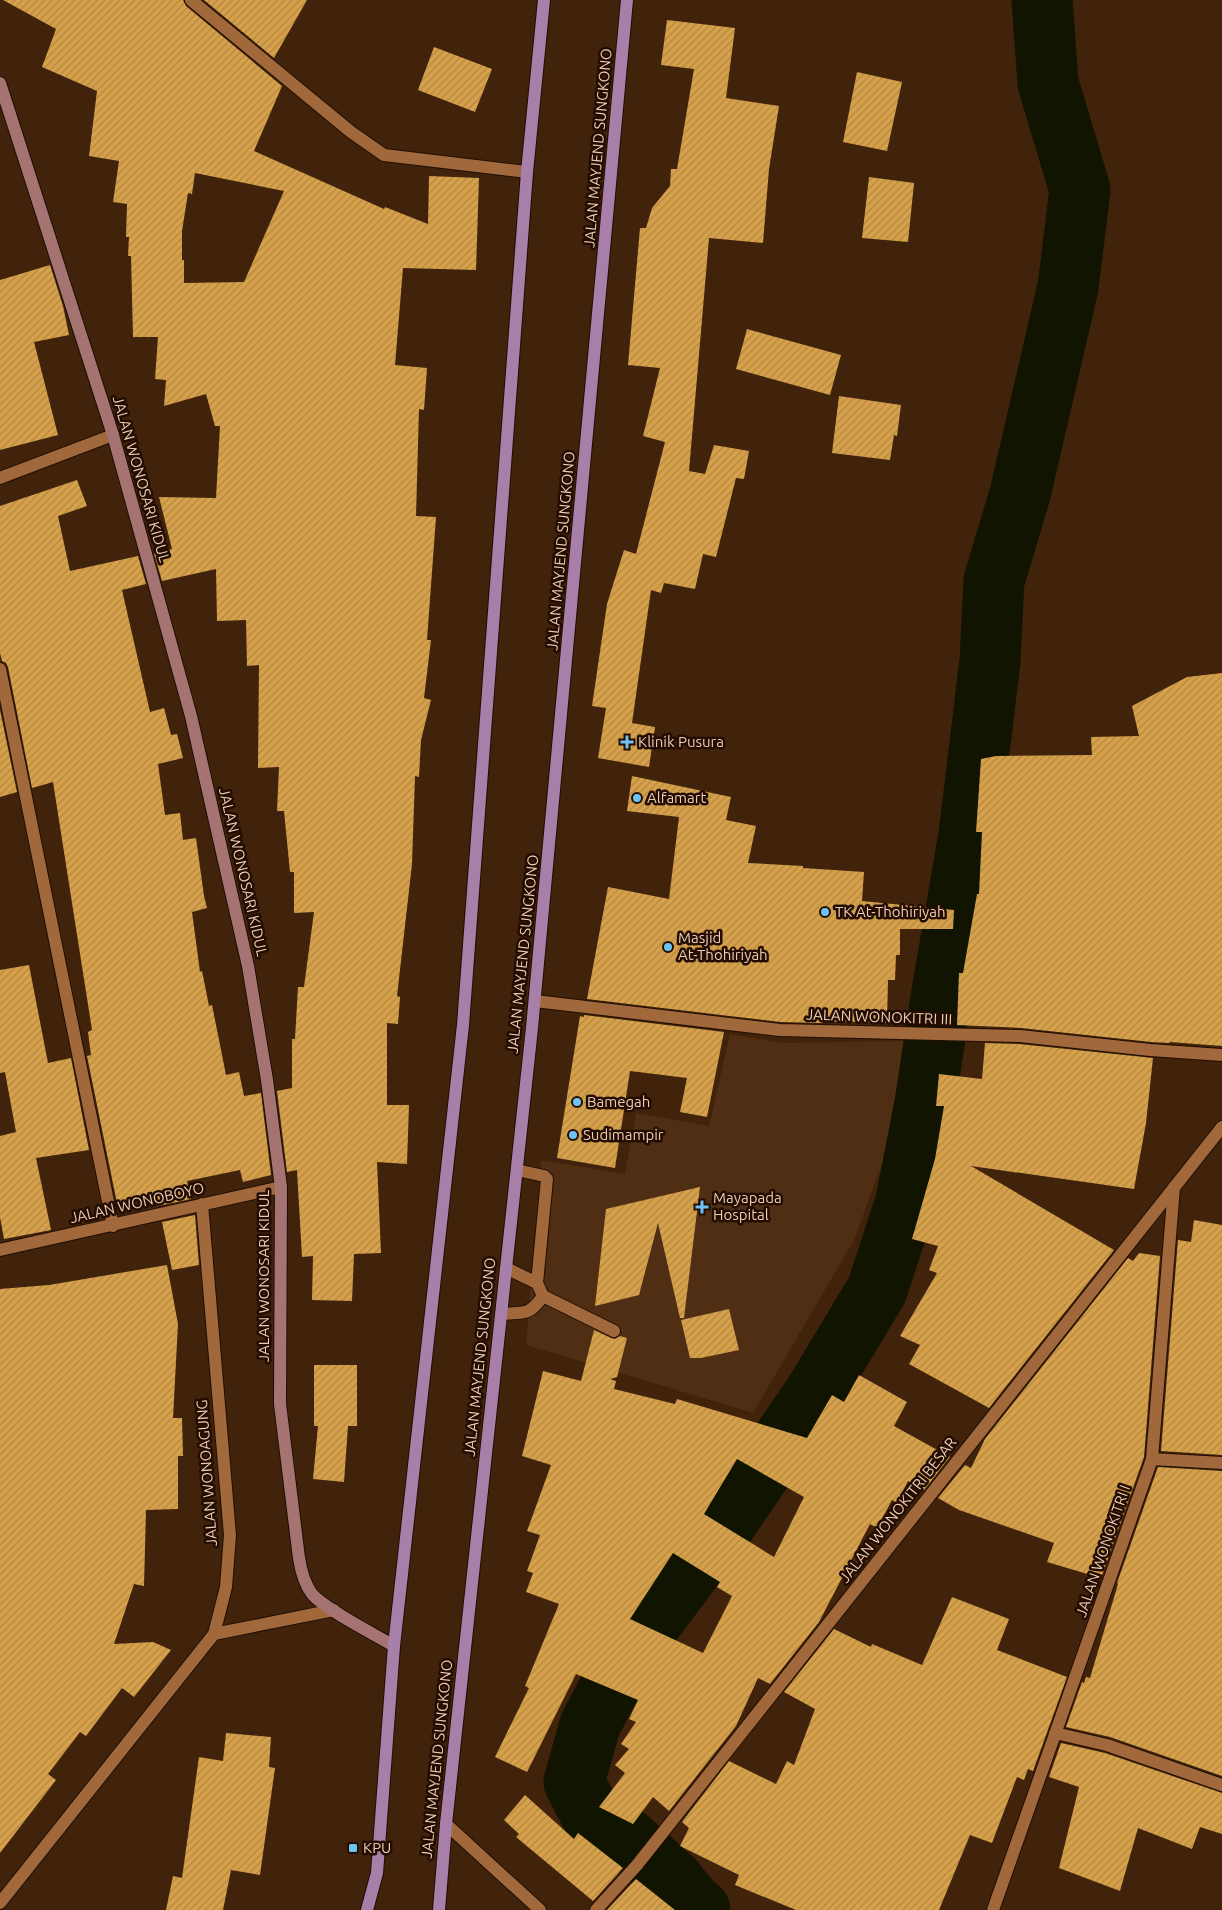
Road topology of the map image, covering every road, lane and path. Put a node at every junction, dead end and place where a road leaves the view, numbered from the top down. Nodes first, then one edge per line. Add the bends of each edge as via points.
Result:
1 (190, 0) edge
2 (544, 0) edge
3 (627, 0) edge
4 (0, 83) edge
5 (527, 172) junction
6 (113, 435) junction
7 (0, 478) edge
8 (0, 669) edge
9 (535, 1001) junction
10 (1222, 1055) edge
11 (1222, 1127) edge
12 (517, 1170) junction
13 (281, 1187) junction
14 (1174, 1187) junction
15 (202, 1204) junction
16 (113, 1226) junction
17 (0, 1250) edge
18 (506, 1268) junction
19 (537, 1283) junction
20 (543, 1296) junction
21 (502, 1314) junction
22 (614, 1331) dead end
23 (1152, 1459) junction
24 (1222, 1463) edge
25 (334, 1610) junction
26 (214, 1634) junction
27 (394, 1646) junction
28 (1055, 1733) junction
29 (1222, 1785) edge
30 (446, 1824) junction
31 (0, 1903) edge
32 (367, 1910) edge
33 (439, 1910) edge
34 (540, 1910) edge
35 (596, 1910) edge
36 (992, 1910) edge

1 - 5 street via 351,132 384,155
2 - 5 main road
3 - 9 main road, JALAN MAYJEND SUNGKONO
4 - 6 street, JALAN WONOSARI KIDUL
5 - 27 main road via 463,1025
6 - 7 street
6 - 13 street, JALAN WONOSARI KIDUL via 191,716 246,956
8 - 16 street
9 - 10 street, JALAN WONOKITRI III via 780,1030 1020,1036
9 - 12 main road, JALAN MAYJEND SUNGKONO
11 - 14 street, JALAN WONOKITRI BESAR
12 - 18 main road, JALAN MAYJEND SUNGKONO
12 - 19 street via 547,1179
13 - 15 street, JALAN WONOBOYO
13 - 25 street, JALAN WONOSARI KIDUL via 280,1404 298,1558 303,1579 313,1595
14 - 23 street, JALAN WONOKITRI I
14 - 35 street, JALAN WONOKITRI BESAR via 637,1865
15 - 16 street, JALAN WONOBOYO
15 - 26 street, JALAN WONOAGUNG via 230,1535 226,1587
16 - 17 street, JALAN WONOBOYO
18 - 19 street
18 - 21 main road, JALAN MAYJEND SUNGKONO
19 - 20 street
20 - 21 street via 533,1310
20 - 22 street
21 - 30 main road, JALAN MAYJEND SUNGKONO
23 - 24 street
23 - 28 street, JALAN WONOKITRI I
25 - 26 street
25 - 27 street, JALAN WONOSARI KIDUL
26 - 31 street, JALAN WONOAGUNG
27 - 32 main road via 376,1873
28 - 29 street via 1107,1745
28 - 36 street, JALAN WONOKITRI I
30 - 33 main road, JALAN MAYJEND SUNGKONO
30 - 34 street

